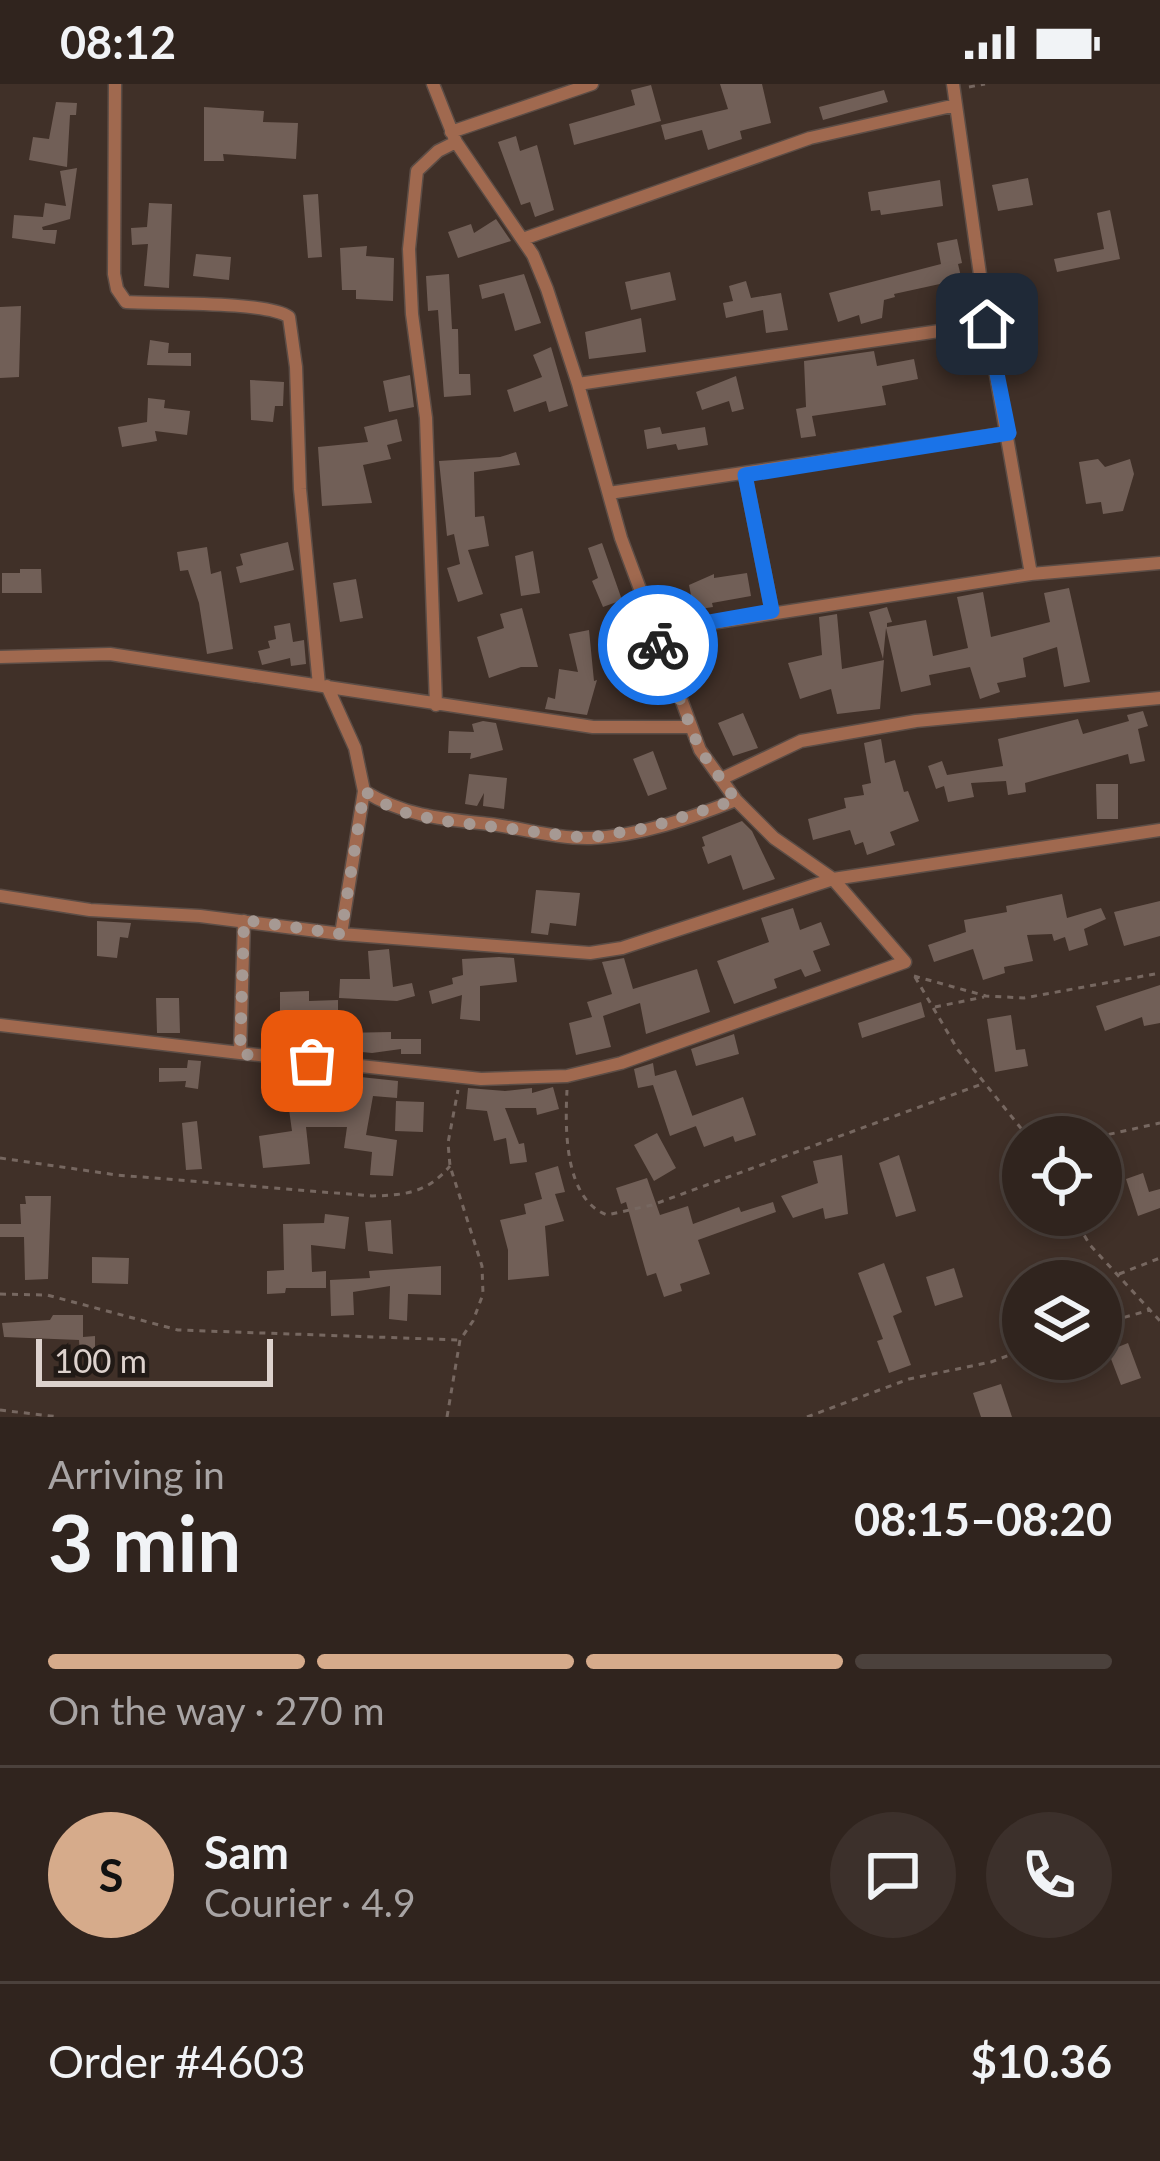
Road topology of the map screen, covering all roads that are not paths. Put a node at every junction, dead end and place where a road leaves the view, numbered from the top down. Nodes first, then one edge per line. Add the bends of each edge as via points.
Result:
1 (115, 84) edge
2 (433, 84) edge
3 (592, 84) edge
4 (953, 87) edge
5 (956, 105) junction
6 (454, 137) junction
7 (523, 239) junction
8 (987, 324) junction
9 (578, 384) junction
10 (1009, 433) junction
11 (745, 475) junction
12 (609, 494) junction
13 (1160, 563) edge
14 (1031, 574) junction
15 (772, 611) junction
16 (653, 632) junction
17 (0, 640) edge
18 (1, 657) edge
19 (323, 685) junction
20 (1160, 698) edge
21 (436, 705) junction
22 (688, 727) junction
23 (721, 779) junction
24 (364, 791) junction
25 (736, 800) junction
26 (1160, 830) edge
27 (832, 878) junction
28 (0, 896) edge
29 (244, 920) junction
30 (341, 934) junction
31 (0, 1025) edge
32 (240, 1054) junction

1 - 19 street via 114,274 122,298 289,317
2 - 6 street
3 - 6 street
4 - 5 street
5 - 7 street via 792,143
5 - 8 street
6 - 7 street
6 - 21 street via 416,171 409,249 426,418
7 - 9 street
8 - 9 street
8 - 10 street
9 - 12 street
10 - 11 street
10 - 14 street
11 - 12 street
11 - 15 street
12 - 16 street
13 - 14 street
14 - 15 street
15 - 16 street
16 - 22 street
17 - 18 street
18 - 19 street via 110,654
19 - 21 street
19 - 24 street via 355,748
20 - 23 street via 916,721 801,741
21 - 22 street via 593,727
22 - 23 street
23 - 25 street
24 - 25 street via 395,810 436,820 587,838
24 - 30 street
25 - 27 street
26 - 27 street
27 - 30 street via 590,953
27 - 32 street via 905,962 621,1063 567,1076 460,1076
28 - 29 street
29 - 30 street
29 - 32 street
31 - 32 street

